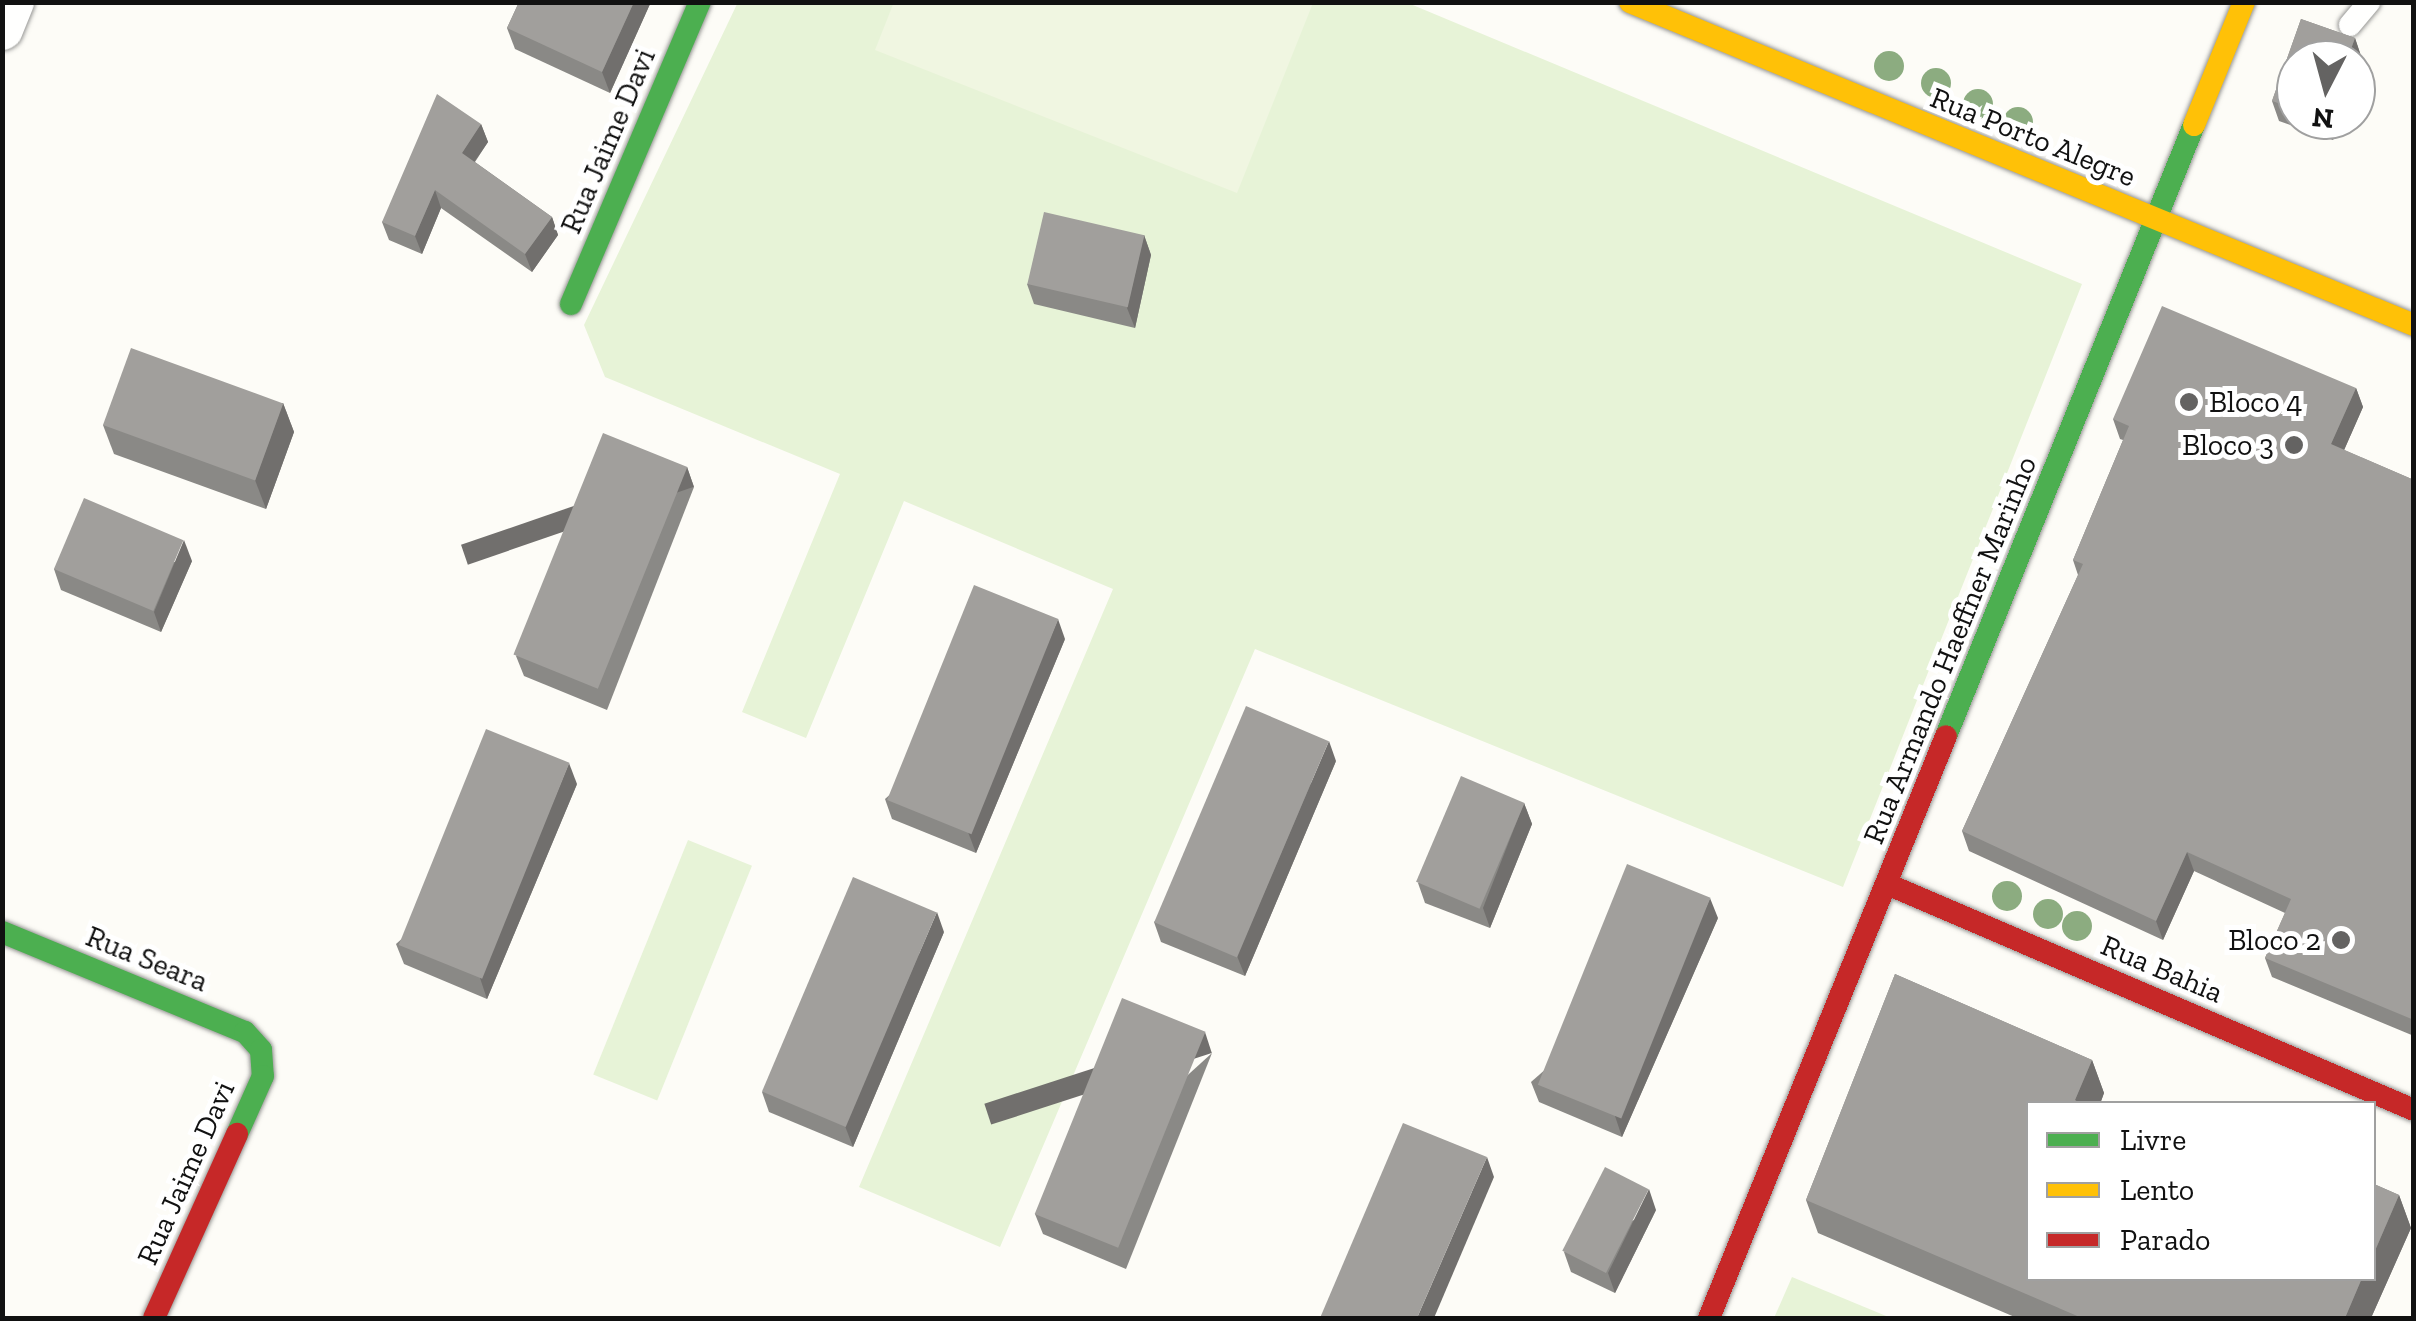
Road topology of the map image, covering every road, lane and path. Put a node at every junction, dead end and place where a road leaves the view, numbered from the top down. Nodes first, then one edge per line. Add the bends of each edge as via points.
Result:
1 (14, 2) edge
2 (700, 2) edge
3 (1630, 2) edge
4 (2244, 2) edge
5 (2368, 2) edge
6 (2350, 24) dead end
7 (2, 30) edge
8 (2154, 219) junction
9 (571, 304) dead end
10 (2413, 324) edge
11 (1887, 884) junction
12 (2, 932) edge
13 (261, 1050) joint
14 (2414, 1110) edge
15 (154, 1318) edge
16 (1709, 1318) edge

1 - 7 street
2 - 9 street, Rua Jaime Davi
3 - 8 street, Rua Porto Alegre
4 - 8 street, Rua Armando Haeffner Marinho
5 - 6 lane
8 - 10 street, Rua Porto Alegre
8 - 11 street, Rua Armando Haeffner Marinho
11 - 14 street, Rua Bahia
11 - 16 street, Rua Armando Haeffner Marinho
12 - 13 street, Rua Seara via 246,1032
13 - 15 street, Rua Jaime Davi via 263,1076

